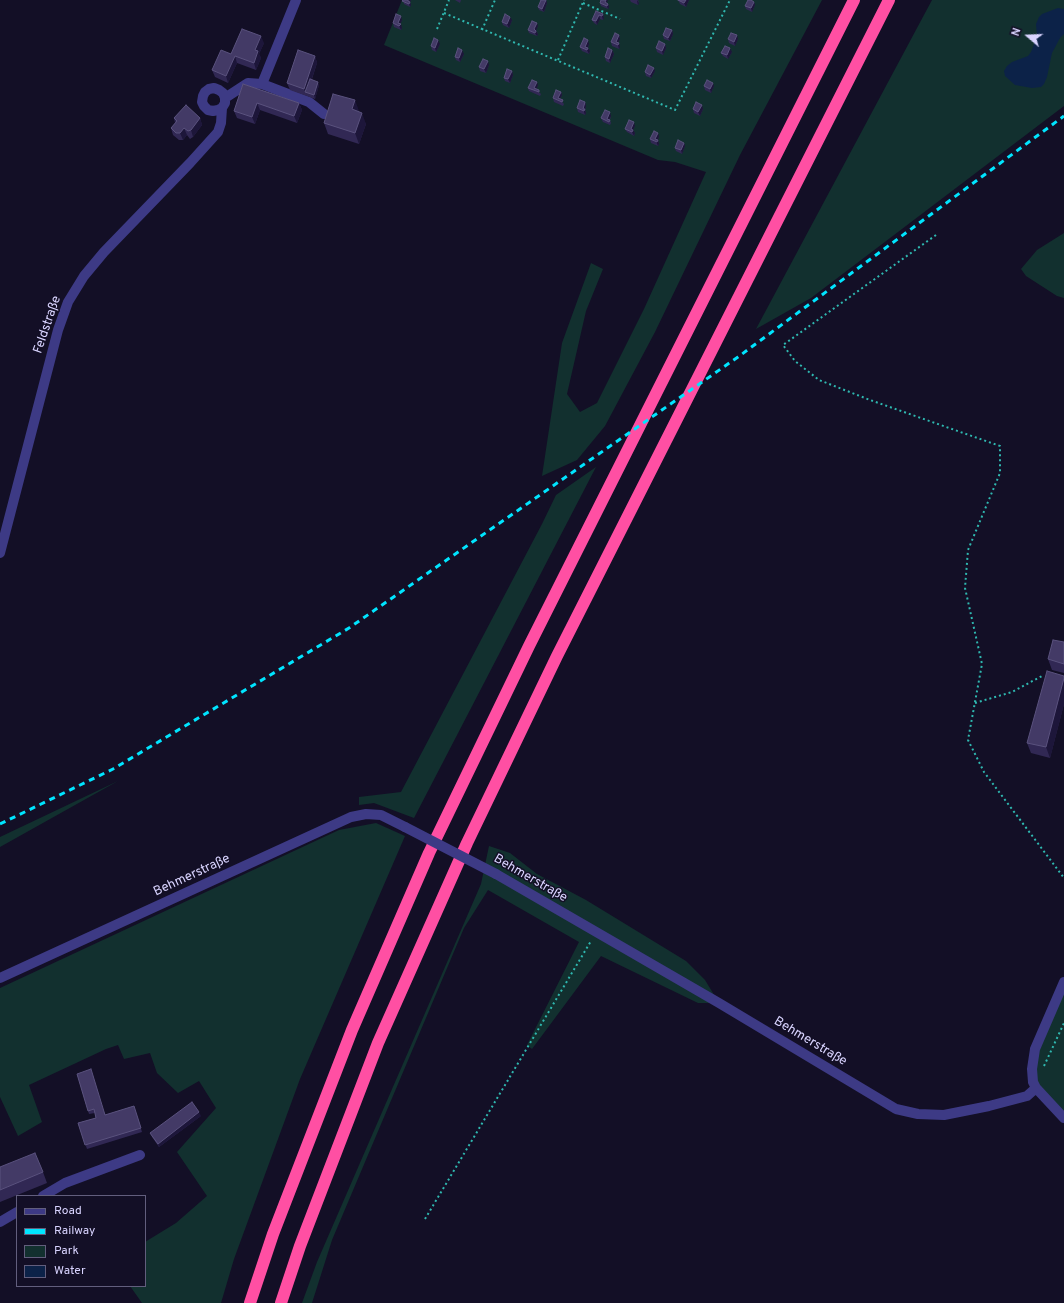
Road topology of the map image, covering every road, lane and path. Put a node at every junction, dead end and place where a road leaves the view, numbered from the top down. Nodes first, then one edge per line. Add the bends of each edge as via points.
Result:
1 (296, 0) edge
2 (449, 0) edge
3 (495, 0) edge
4 (584, 0) edge
5 (730, 0) edge
6 (854, 0) edge
7 (889, 0) edge
8 (583, 3) junction
9 (444, 13) junction
10 (620, 19) dead end
11 (438, 29) dead end
12 (482, 30) junction
13 (558, 60) junction
14 (262, 84) junction
15 (324, 114) dead end
16 (936, 235) dead end
17 (0, 553) edge
18 (1042, 676) dead end
19 (975, 703) junction
20 (1064, 878) edge
21 (596, 932) junction
22 (0, 978) edge
23 (1064, 982) edge
24 (1064, 1023) edge
25 (1035, 1085) junction
26 (1064, 1118) edge
27 (140, 1155) dead end
28 (45, 1195) edge
29 (16, 1213) edge
30 (425, 1220) dead end
31 (0, 1222) edge
32 (250, 1303) edge
33 (281, 1303) edge

1 - 14 street
2 - 9 path
3 - 12 path
4 - 8 path
5 - 13 path via 675,110
6 - 32 highway via 532,639 429,853 352,1030 273,1234
7 - 33 highway via 557,656 467,843 378,1043 300,1246
8 - 10 path
8 - 13 path
9 - 11 path
9 - 12 path
12 - 13 path
14 - 15 street via 309,102
14 - 17 street, Feldstraße via 248,83 224,103 218,132 104,252 84,276 68,302 58,330
16 - 19 path via 783,345 819,380 1000,446 1000,473 968,550 965,588 982,664
18 - 19 path via 1012,692
19 - 20 path via 968,740 984,772
21 - 22 street, Behmerstraße, bridge via 496,874 405,827 381,815 366,814 351,817
21 - 25 street, Behmerstraße via 896,1109 918,1114 944,1115 1027,1096
21 - 30 path
23 - 25 street via 1036,1049 1032,1069
24 - 25 path
25 - 26 street
27 - 28 street via 65,1183
29 - 31 street

